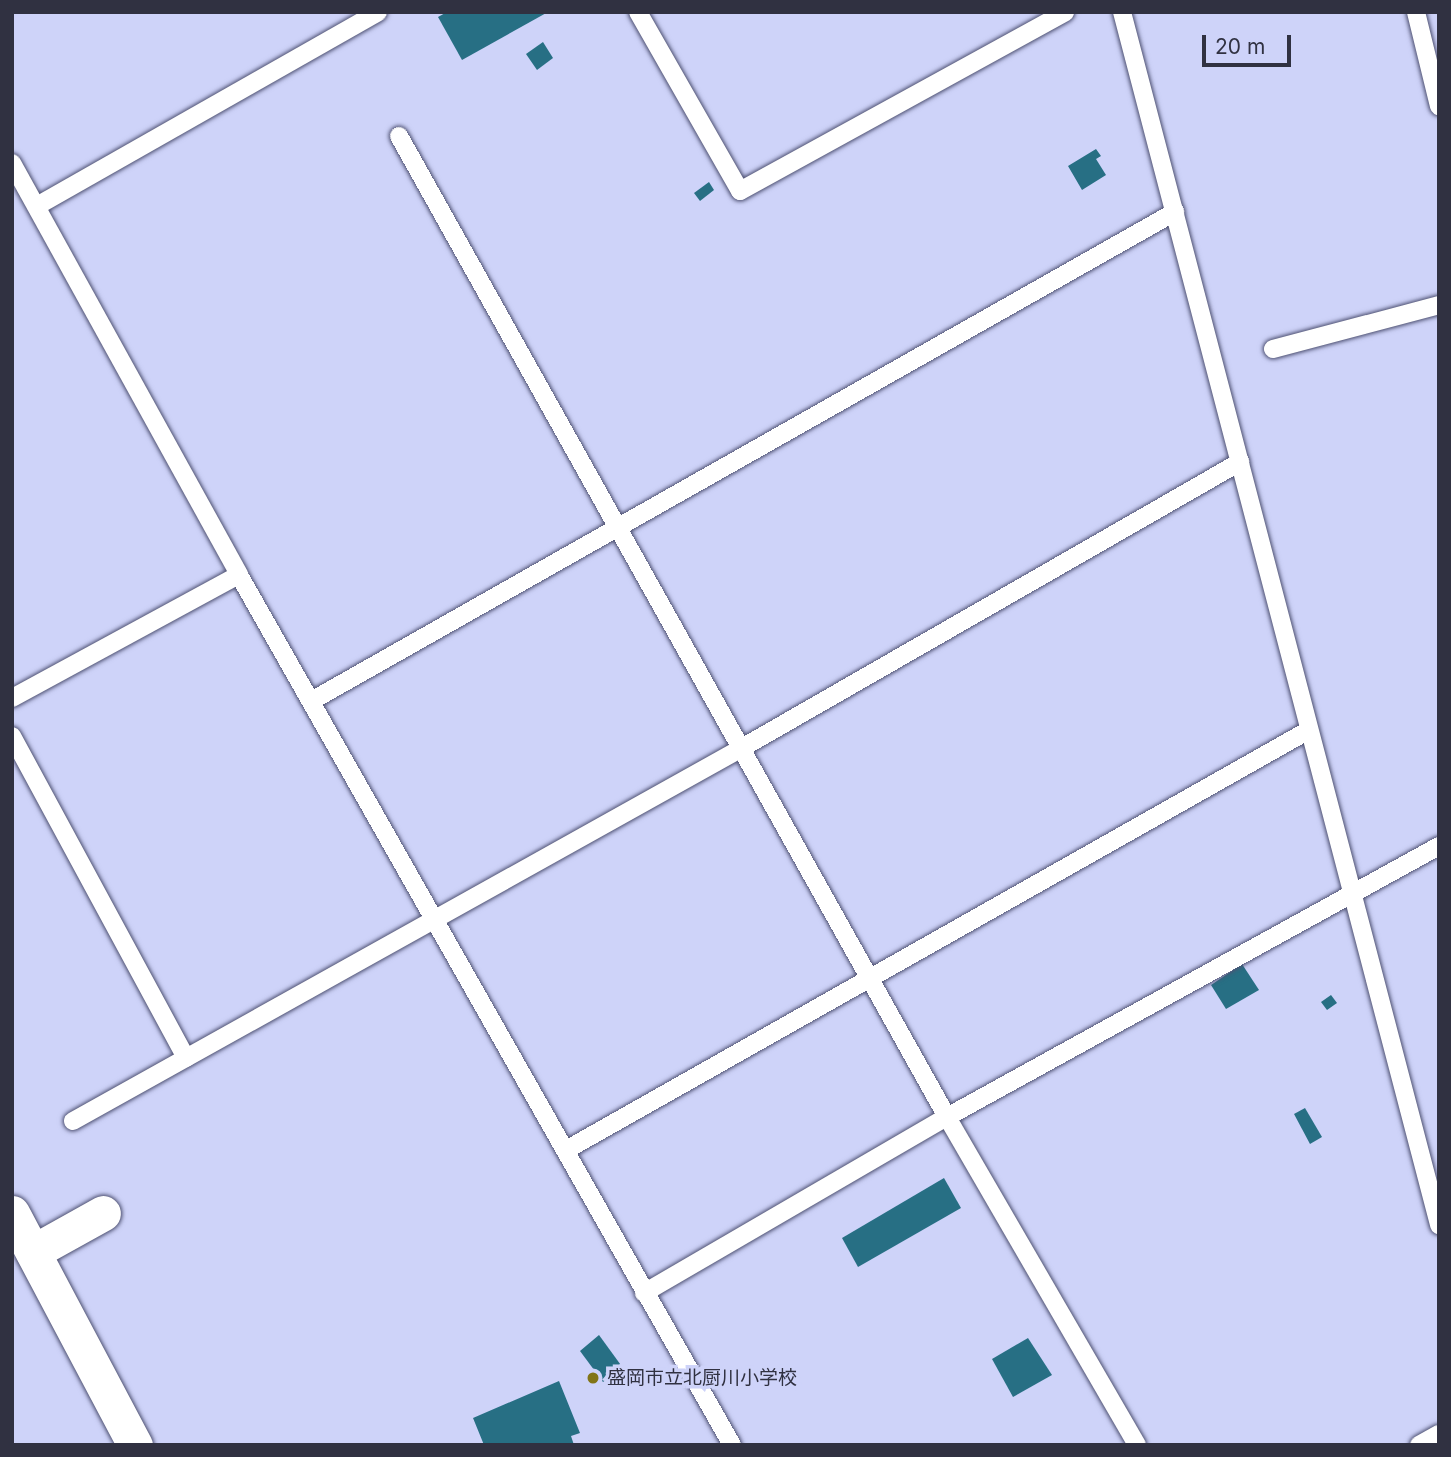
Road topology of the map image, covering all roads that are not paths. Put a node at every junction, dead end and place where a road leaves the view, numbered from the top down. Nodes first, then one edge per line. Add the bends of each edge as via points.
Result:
1 (378, 12) edge
2 (638, 12) edge
3 (1065, 12) edge
4 (1122, 12) edge
5 (1416, 12) edge
6 (1439, 106) edge
7 (399, 136) dead end
8 (12, 163) edge
9 (37, 206) junction
10 (1175, 212) junction
11 (1439, 305) edge
12 (1273, 349) dead end
13 (1240, 463) junction
14 (616, 528) junction
15 (239, 575) junction
16 (12, 698) edge
17 (313, 700) junction
18 (1308, 730) junction
19 (12, 736) edge
20 (740, 749) junction
21 (1439, 846) edge
22 (1351, 897) junction
23 (433, 920) junction
24 (870, 978) junction
25 (186, 1058) junction
26 (947, 1117) junction
27 (73, 1121) dead end
28 (566, 1150) junction
29 (12, 1213) edge
30 (103, 1213) dead end
31 (1439, 1225) edge
32 (27, 1261) edge
33 (644, 1293) junction
34 (1439, 1434) edge
35 (135, 1445) edge
36 (732, 1445) edge
37 (1138, 1445) edge
38 (1419, 1445) edge

1 - 9 lane
2 - 3 lane via 740,191
4 - 10 lane
5 - 6 lane
7 - 14 lane
8 - 9 lane
9 - 15 lane
10 - 13 lane
10 - 14 lane
11 - 12 lane
13 - 18 lane
13 - 20 lane
14 - 17 lane
14 - 20 lane
15 - 16 lane
15 - 17 lane
17 - 23 lane
18 - 22 lane
18 - 24 lane
19 - 25 lane
20 - 23 lane
20 - 24 lane
21 - 22 lane
22 - 26 lane
22 - 31 lane
23 - 25 lane
23 - 28 lane
24 - 26 lane
24 - 28 lane
25 - 27 lane
26 - 33 lane
26 - 37 lane
28 - 33 lane
29 - 32 street
30 - 32 street
32 - 35 street
33 - 36 lane
34 - 38 lane

